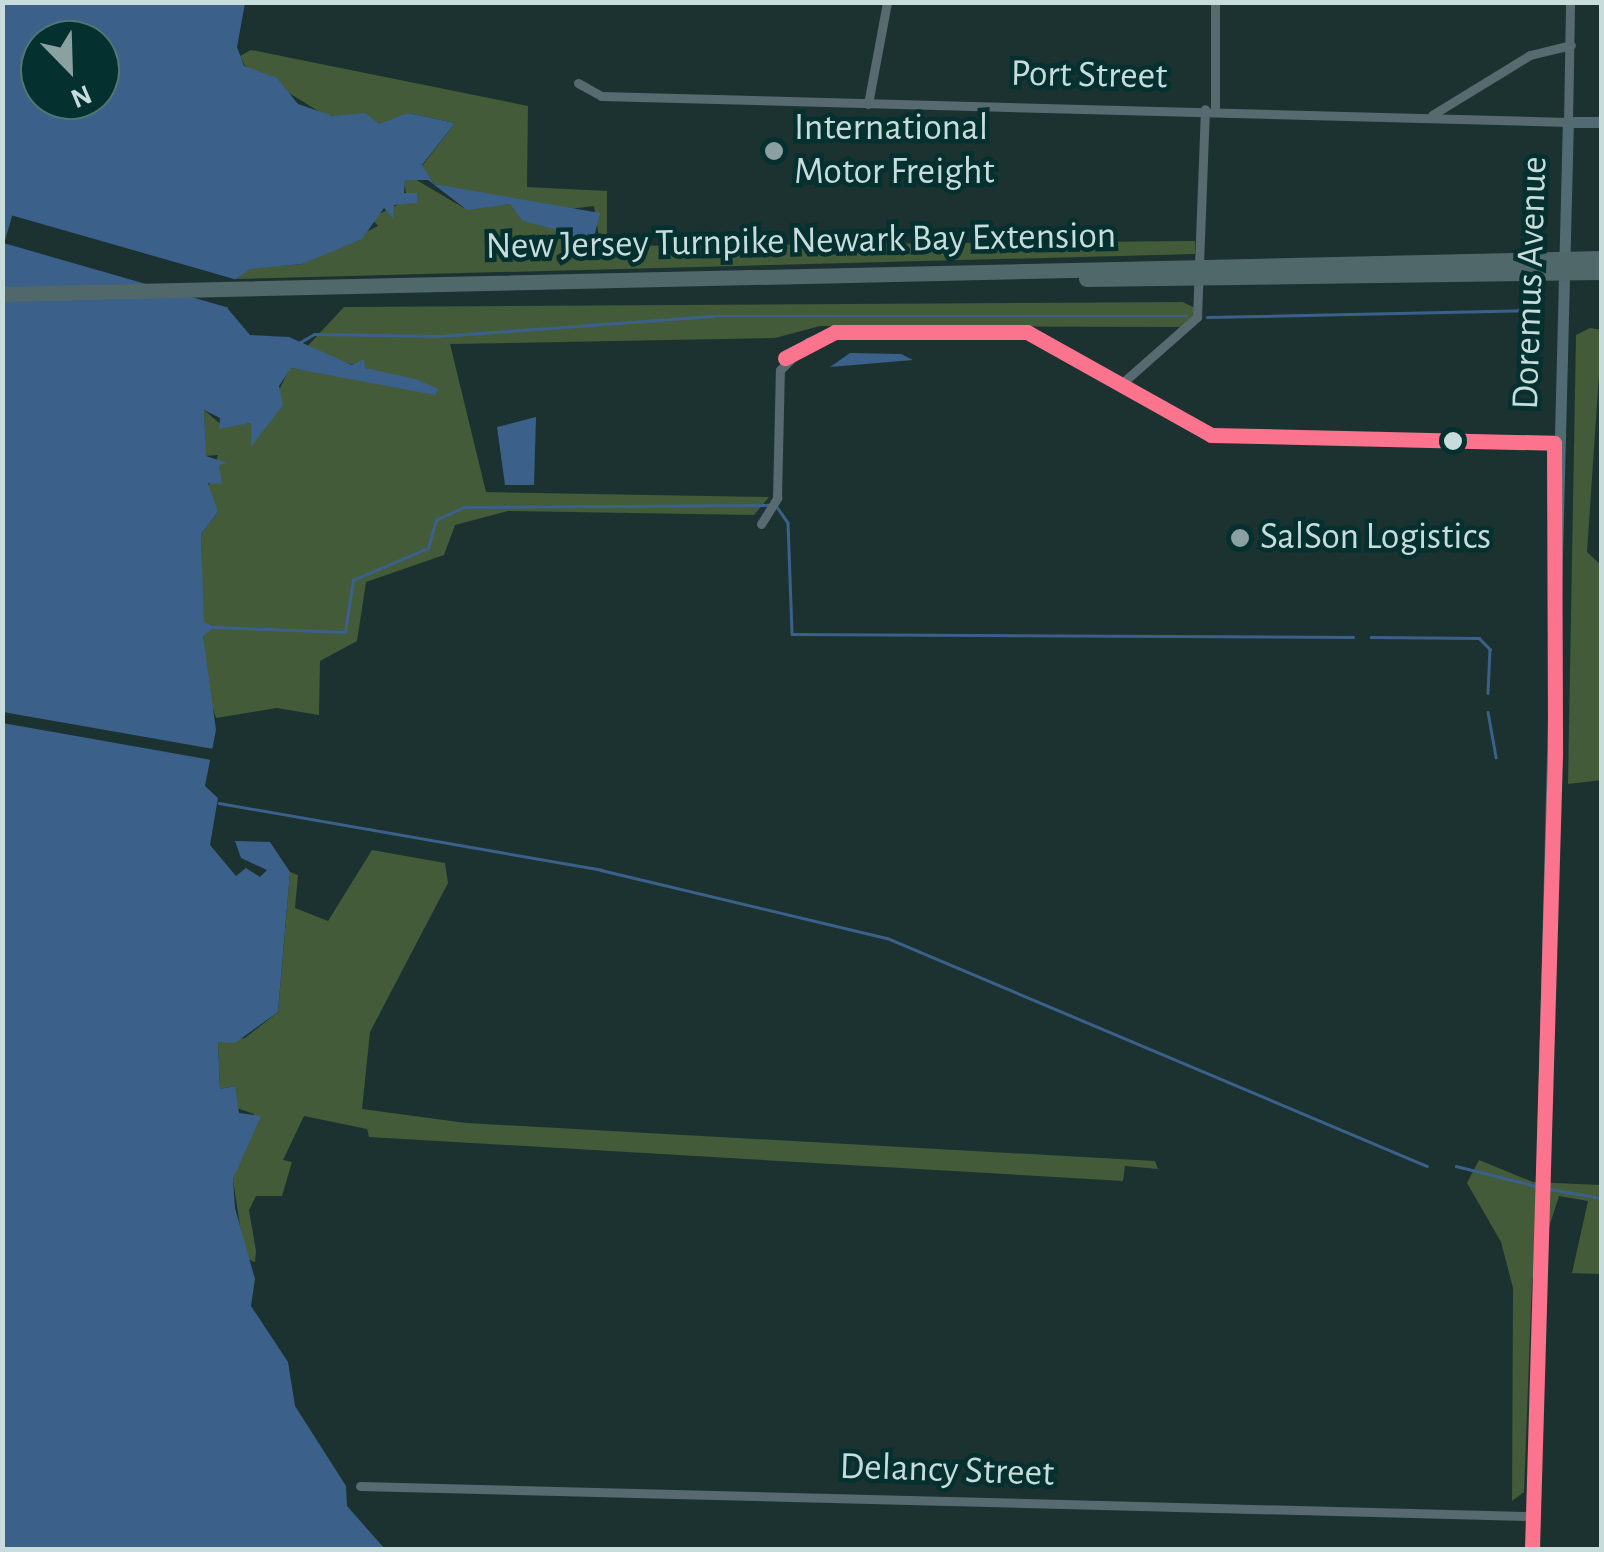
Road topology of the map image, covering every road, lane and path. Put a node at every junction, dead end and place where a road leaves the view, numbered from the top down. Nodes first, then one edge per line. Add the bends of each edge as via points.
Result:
1 (887, 2) edge
2 (1215, 2) edge
3 (1570, 2) edge
4 (1571, 42) junction
5 (578, 83) dead end
6 (868, 104) junction
7 (1210, 110) junction
8 (1432, 115) junction
9 (1568, 122) junction
10 (1602, 122) edge
11 (1602, 258) edge
12 (1602, 272) edge
13 (2, 294) edge
14 (2, 304) edge
15 (1120, 385) junction
16 (1554, 443) junction
17 (761, 524) dead end
18 (360, 1486) dead end
19 (1533, 1516) junction
20 (1532, 1550) edge

1 - 6 street
2 - 7 street
3 - 4 street, Doremus Avenue
4 - 8 street via 1530,55
4 - 9 street, Doremus Avenue
5 - 6 street, Port Street via 601,96
6 - 7 street, Port Street
7 - 8 street, Port Street
7 - 15 street via 1197,316
8 - 9 street, Port Street
9 - 10 main road, Port Street
9 - 16 main road, Doremus Avenue
11 - 13 highway, New Jersey Turnpike Newark Bay Extension, bridge
12 - 14 highway, New Jersey Turnpike Newark Bay Extension, bridge
15 - 16 street via 1210,434
15 - 17 street via 1027,332 835,332 808,342 780,370 778,498
16 - 19 main road, Doremus Avenue via 1555,754
18 - 19 street, Delancy Street
19 - 20 main road, Doremus Avenue

